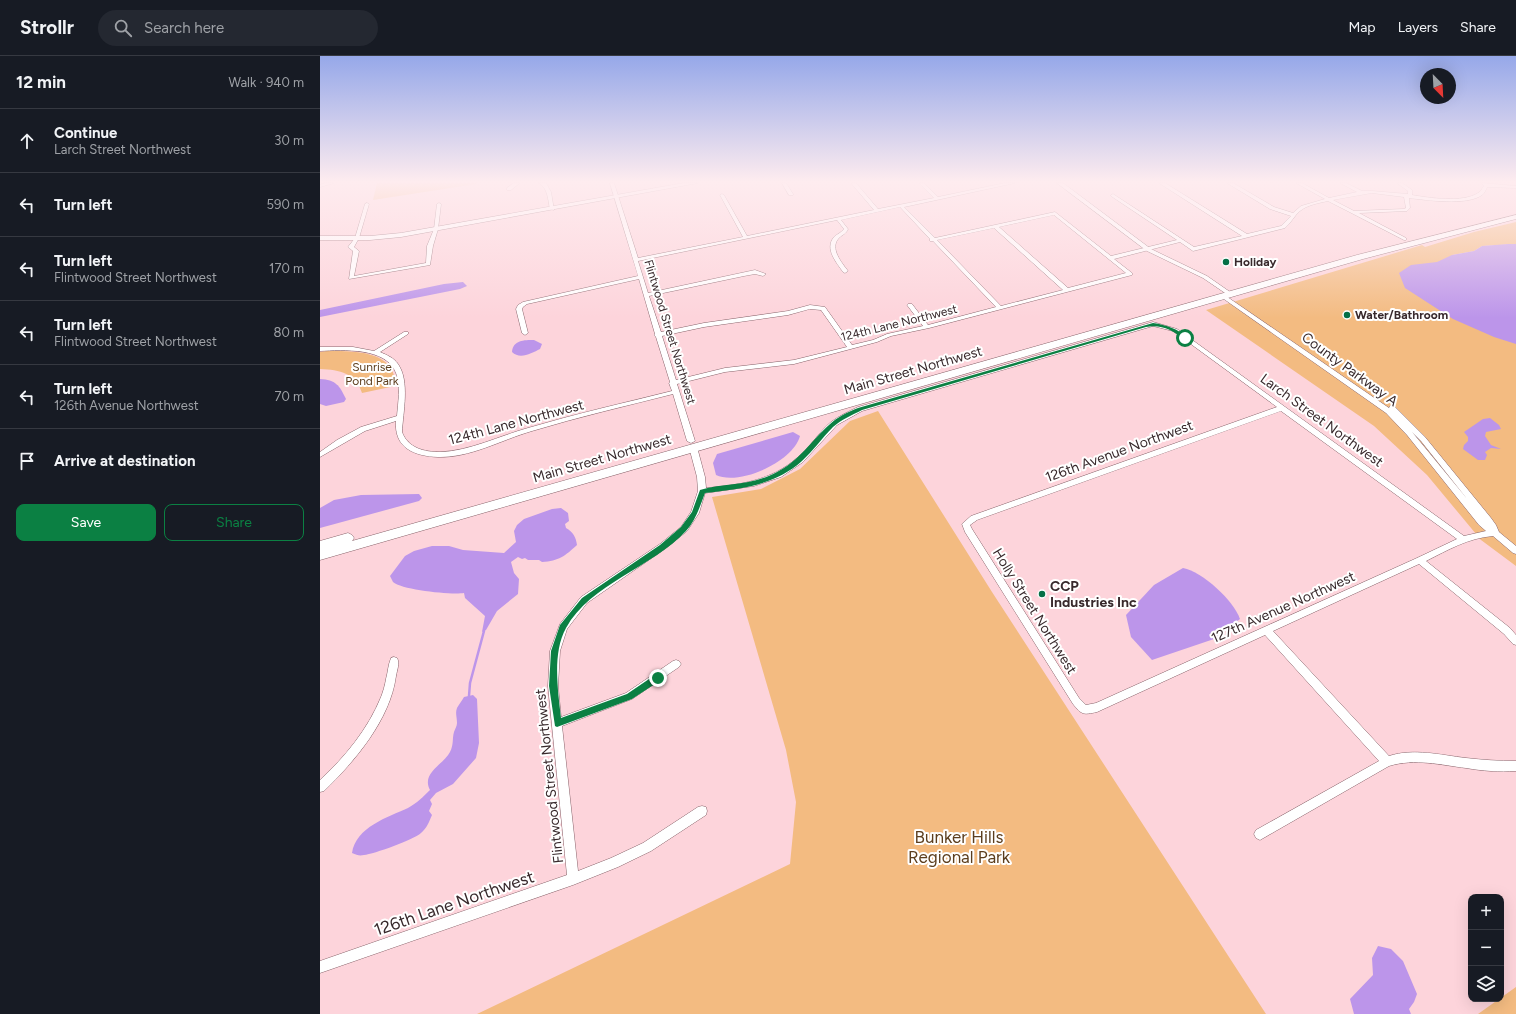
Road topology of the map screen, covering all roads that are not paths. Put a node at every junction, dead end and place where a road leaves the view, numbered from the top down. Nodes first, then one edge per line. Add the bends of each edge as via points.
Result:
1 (360, 228) edge
2 (443, 228) edge
3 (626, 228) edge
4 (740, 228) edge
5 (796, 228) edge
6 (845, 228) edge
7 (921, 228) edge
8 (987, 228) edge
9 (997, 228) edge
10 (1073, 228) edge
11 (1119, 228) edge
12 (1161, 228) edge
13 (1233, 228) edge
14 (1276, 228) edge
15 (1382, 228) edge
16 (1451, 228) edge
17 (1472, 228) edge
18 (436, 229) junction
19 (1271, 229) junction
20 (1276, 232) dead end
21 (1246, 236) junction
22 (320, 238) edge
23 (357, 238) junction
24 (746, 238) junction
25 (1404, 239) junction
26 (932, 240) junction
27 (1180, 241) junction
28 (1148, 249) junction
29 (1111, 258) junction
30 (636, 260) junction
31 (845, 271) dead end
32 (763, 274) dead end
33 (641, 277) junction
34 (1067, 290) junction
35 (1223, 292) junction
36 (646, 295) junction
37 (910, 305) dead end
38 (1000, 308) junction
39 (927, 327) junction
40 (406, 333) dead end
41 (525, 333) dead end
42 (657, 335) junction
43 (850, 347) junction
44 (320, 349) edge
45 (376, 353) junction
46 (672, 383) junction
47 (675, 392) junction
48 (1282, 408) junction
49 (399, 418) junction
50 (692, 444) junction
51 (320, 455) edge
52 (702, 491) junction
53 (966, 524) joint
54 (1495, 534) junction
55 (1463, 539) junction
56 (320, 546) edge
57 (1516, 551) edge
58 (320, 555) edge
59 (1420, 560) junction
60 (1266, 630) junction
61 (1516, 641) edge
62 (394, 661) dead end
63 (676, 664) dead end
64 (1084, 710) joint
65 (557, 723) junction
66 (1387, 762) junction
67 (1516, 766) edge
68 (320, 786) edge
69 (702, 811) dead end
70 (1260, 834) dead end
71 (573, 879) junction
72 (320, 967) edge

1 - 23 street
2 - 18 street
3 - 30 street, Flintwood Street Northwest
4 - 24 street
5 - 24 street
6 - 31 street via 844,234 836,238 833,247 834,256
7 - 26 street
8 - 26 street
9 - 34 street
10 - 29 street
11 - 28 street
12 - 27 street
13 - 21 street
14 - 19 street
15 - 25 street
16 - 25 main road, Main Street Northwest
17 - 35 main road, Main Street Northwest
18 - 23 street via 386,237
18 - 23 street via 430,246 428,264 351,278 356,251 350,247
19 - 20 street
19 - 21 street
21 - 27 street via 1194,249
22 - 23 street
24 - 30 street
25 - 35 main road, Main Street Northwest
26 - 38 street
27 - 28 street
28 - 29 street
28 - 35 street via 1155,257
29 - 34 street, 124th Lane Northwest via 1130,274
30 - 33 street, Flintwood Street Northwest
32 - 36 street via 755,272
33 - 36 street, Flintwood Street Northwest
33 - 41 street via 525,303 519,309
34 - 38 street, 124th Lane Northwest
35 - 50 main road, Main Street Northwest via 883,394
35 - 54 street, County Parkway A via 1388,412 1416,440 1482,523
36 - 42 street, Flintwood Street Northwest
37 - 39 street
38 - 39 street, 124th Lane Northwest
39 - 43 street, 124th Lane Northwest
40 - 45 street
42 - 43 street via 818,306 823,308
42 - 46 street, Flintwood Street Northwest
43 - 46 street, 124th Lane Northwest via 794,362 725,370
44 - 45 street, 124th Lane Northwest via 350,348
45 - 49 street, 124th Lane Northwest via 389,359 399,370
46 - 47 street, Flintwood Street Northwest
47 - 49 street, 124th Lane Northwest via 449,453 426,453 410,448 400,439
47 - 50 street, Flintwood Street Northwest
48 - 52 street, Larch Street Northwest via 1175,330 1153,324 860,409 832,425 800,460 780,473 747,486
48 - 53 street, 126th Avenue Northwest via 974,518
48 - 55 street, Larch Street Northwest
49 - 51 street via 363,429
50 - 52 street, Flintwood Street Northwest via 702,477
50 - 56 main road, Main Street Northwest
50 - 58 main road, Main Street Northwest
52 - 65 street, Flintwood Street Northwest via 695,513 684,529 584,600 563,627 555,651 553,680
53 - 64 street, Holly Street Northwest via 1022,617
54 - 55 street, 127th Avenue Northwest via 1485,533
54 - 57 street, County Parkway A
55 - 59 street, 127th Avenue Northwest
59 - 60 street, 127th Avenue Northwest
59 - 61 street
60 - 64 street, 127th Avenue Northwest via 1097,708
60 - 66 street
62 - 68 street via 393,675 376,718 357,749
63 - 65 street via 629,696
65 - 71 street, Flintwood Street Northwest
66 - 67 street via 1418,757 1497,767
66 - 70 street
69 - 71 street, 126th Lane Northwest via 647,847
71 - 72 street, 126th Lane Northwest

